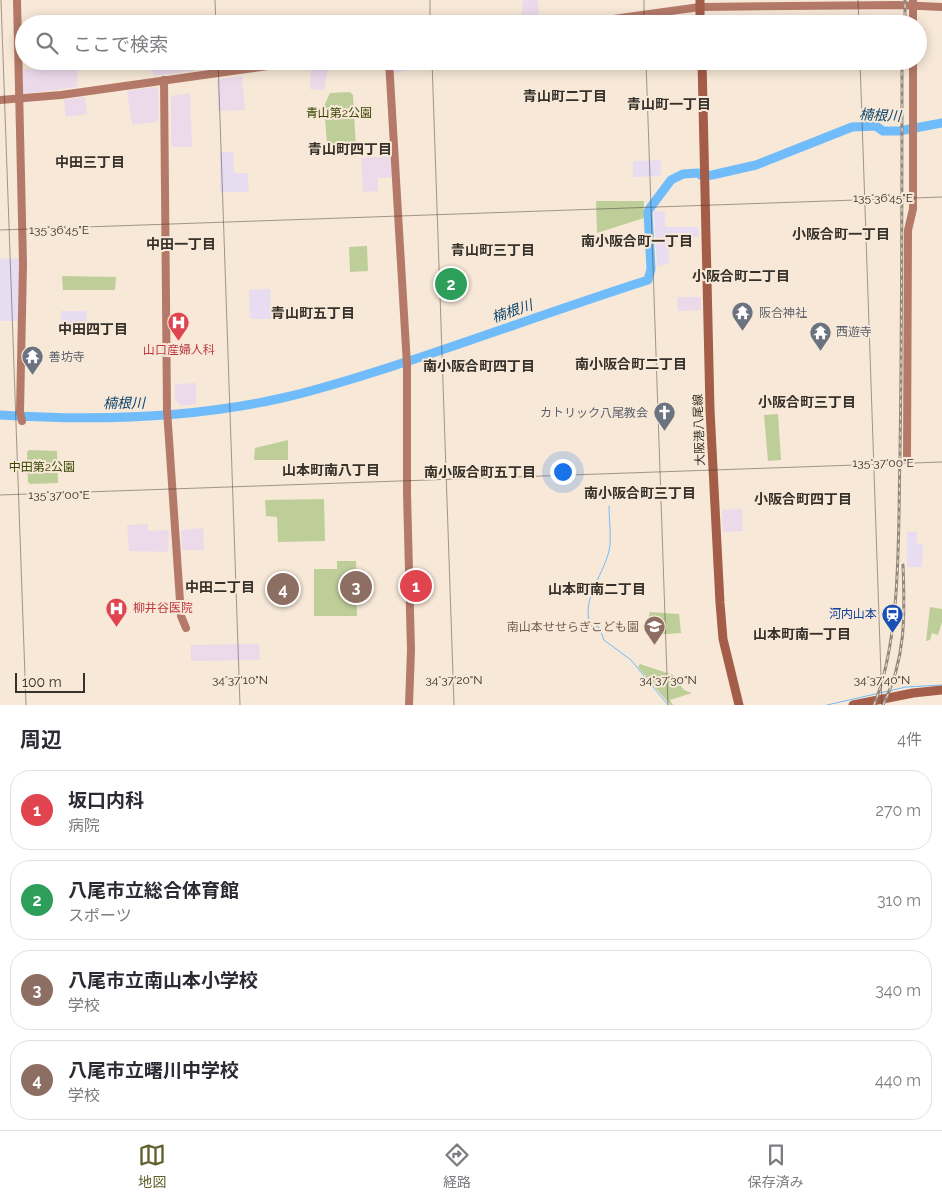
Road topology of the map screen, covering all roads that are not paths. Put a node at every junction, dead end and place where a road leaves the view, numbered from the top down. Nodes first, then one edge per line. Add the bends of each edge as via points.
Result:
1 (17, 0) edge
2 (913, 3) edge
3 (700, 4) edge
4 (942, 7) edge
5 (17, 15) edge
6 (632, 15) edge
7 (18, 70) edge
8 (237, 70) edge
9 (390, 70) edge
10 (702, 70) edge
11 (913, 70) edge
12 (164, 80) junction
13 (0, 100) edge
14 (18, 100) junction
15 (22, 421) dead end
16 (907, 460) dead end
17 (186, 628) dead end
18 (942, 690) edge
19 (409, 705) edge
20 (739, 705) edge
21 (852, 705) edge

1 - 5 street
2 - 3 street
2 - 4 street
3 - 6 street
7 - 14 street
8 - 12 street
9 - 19 street via 408,365
10 - 20 main road, 大阪港八尾線 via 710,410 720,602 723,639
11 - 16 street via 913,210 908,230
12 - 14 street
12 - 17 street via 168,415 181,616
13 - 14 street
14 - 15 street via 23,264
18 - 21 main road

